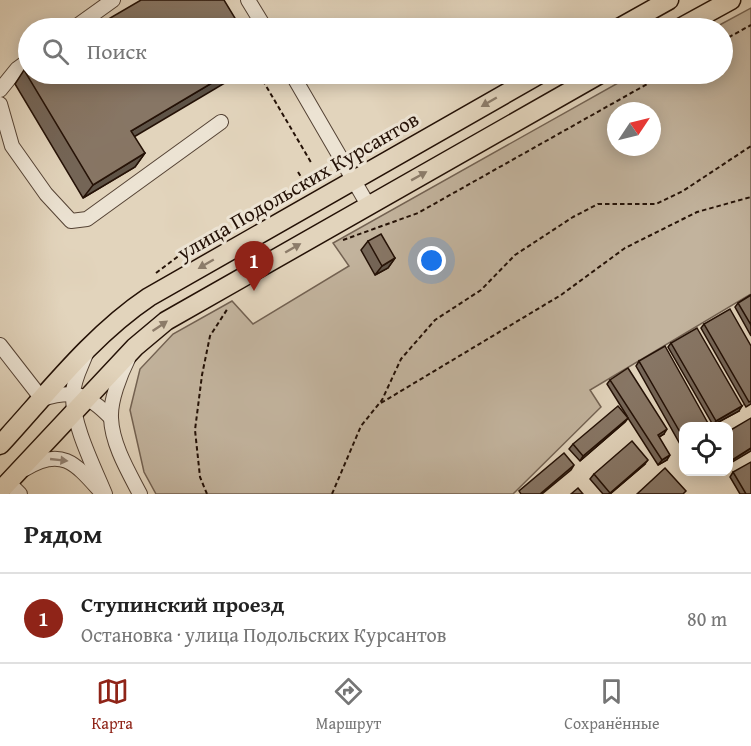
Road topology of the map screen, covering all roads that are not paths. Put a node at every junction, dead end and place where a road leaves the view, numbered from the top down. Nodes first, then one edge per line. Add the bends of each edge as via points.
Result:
1 (113, 0) edge
2 (248, 0) edge
3 (669, 0) edge
4 (731, 0) edge
5 (88, 18) edge
6 (259, 18) edge
7 (637, 18) edge
8 (698, 18) edge
9 (18, 68) edge
10 (298, 84) edge
11 (522, 84) edge
12 (582, 84) edge
13 (0, 90) edge
14 (0, 104) edge
15 (221, 122) dead end
16 (354, 179) junction
17 (368, 204) junction
18 (0, 345) edge
19 (135, 347) junction
20 (88, 349) junction
21 (42, 399) junction
22 (78, 401) junction
23 (111, 418) junction
24 (0, 445) edge
25 (9, 487) edge
26 (104, 494) edge
27 (140, 494) edge

1 - 5 street
2 - 6 street
3 - 7 main road
4 - 8 main road
9 - 13 street
10 - 16 street
11 -> 16 main road, улица Подольских Курсантов
17 -> 12 main road, улица Подольских Курсантов
14 - 15 street via 12,146 71,221 87,219
16 - 17 street
16 -> 20 main road, улица Подольских Курсантов via 149,297
19 -> 17 main road, улица Подольских Курсантов via 166,321
18 - 21 street
19 - 22 main road, улица Подольских Курсантов
19 - 23 street, улица Подольских Курсантов via 122,371
20 - 21 main road, улица Подольских Курсантов
20 - 22 street, улица Подольских Курсантов via 76,380
21 - 22 street via 58,394
21 - 24 main road, улица Подольских Курсантов
22 - 23 street
22 - 25 main road, улица Подольских Курсантов
22 - 26 street via 86,447
23 - 27 street, улица Подольских Курсантов via 121,454
25 -> 26 street via 34,463 60,458 80,469

